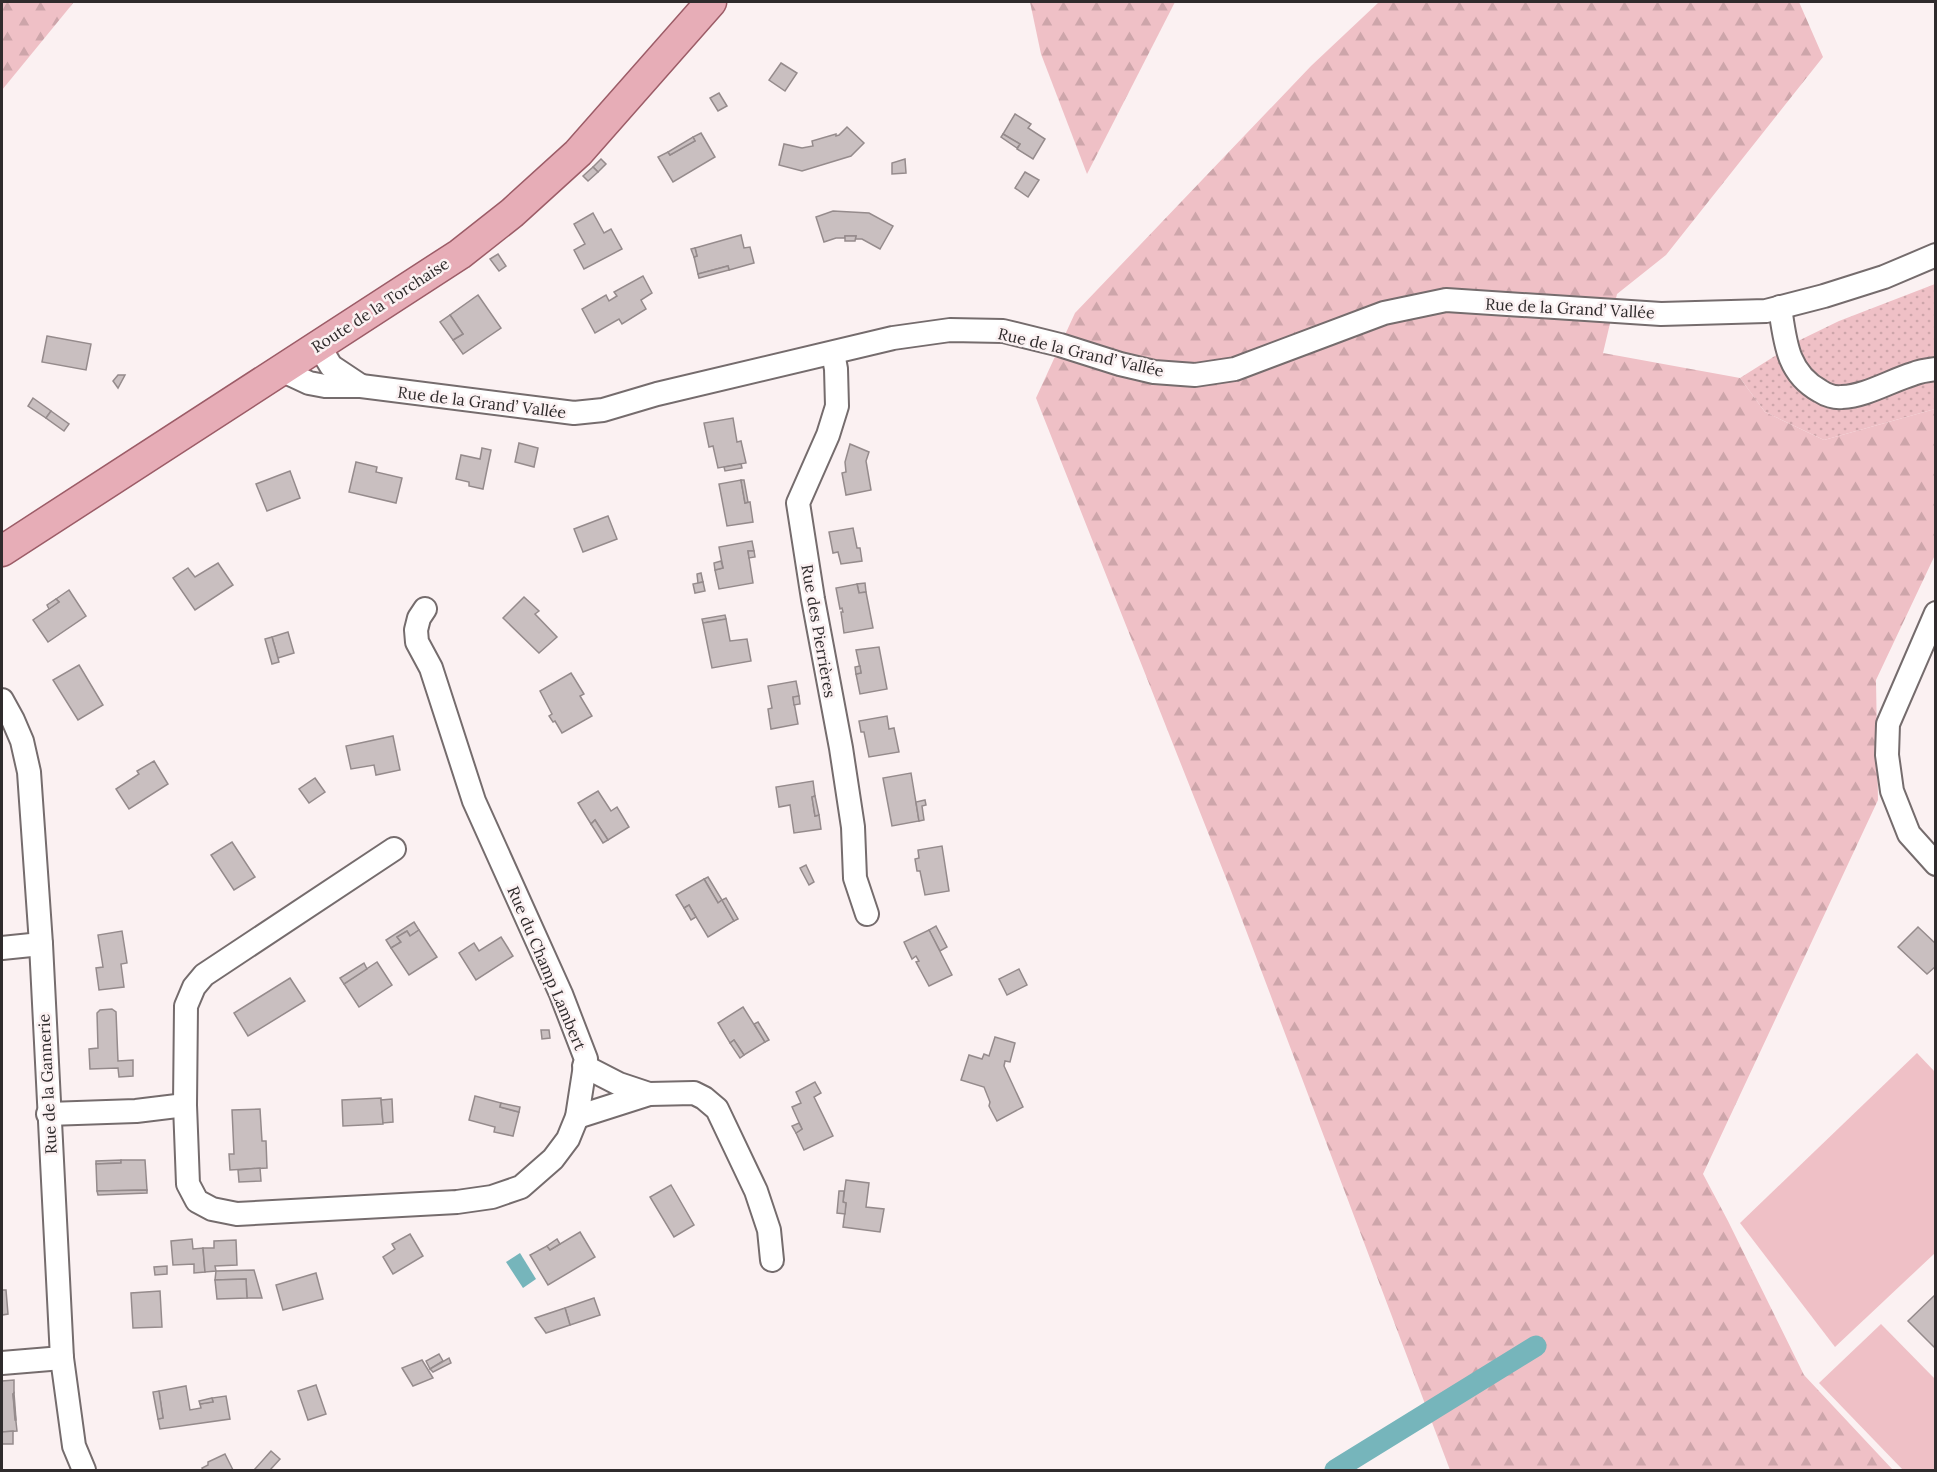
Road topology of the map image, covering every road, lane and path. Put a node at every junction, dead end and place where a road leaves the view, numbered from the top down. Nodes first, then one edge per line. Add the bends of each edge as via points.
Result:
1 (711, 2) edge
2 (1935, 255) edge
3 (1780, 307) junction
4 (319, 346) junction
5 (833, 353) junction
6 (279, 369) junction
7 (1935, 369) edge
8 (361, 386) junction
9 (2, 551) edge
10 (425, 609) dead end
11 (1935, 612) edge
12 (2, 700) edge
13 (394, 849) dead end
14 (1935, 864) edge
15 (867, 914) dead end
16 (41, 944) junction
17 (2, 948) edge
18 (584, 1066) junction
19 (649, 1094) junction
20 (185, 1105) junction
21 (48, 1114) junction
22 (577, 1117) junction
23 (772, 1260) dead end
24 (62, 1358) junction
25 (2, 1363) edge
26 (84, 1470) edge

1 - 4 main road, Route de la Torchaise via 578,153 512,213 460,254
2 - 3 street, Rue de la Grand’ Vallée via 1884,277
3 - 5 street, Rue de la Grand’ Vallée via 1661,314 1446,300 1384,313 1235,369 1194,375 1154,372 1003,331 950,330 893,338
3 - 7 street via 1784,337 1796,371 1826,395 1842,398
4 - 6 main road, Route de la Torchaise
4 - 8 street, Rue de la Grand’ Vallée via 331,366
5 - 8 street, Rue de la Grand’ Vallée via 603,410 574,413
5 - 15 street, Rue des Pierrières via 837,406 798,503 853,827 855,878
6 - 8 street, Rue de la Grand’ Vallée via 309,383
6 - 9 main road, Route de la Torchaise
10 - 18 street, Rue du Champ Lambert via 416,630 417,642 431,668 474,801 561,994 586,1059
11 - 14 street via 1888,724 1887,755 1892,791 1909,834
12 - 16 street, Rue de la Gannerie via 22,741 29,772
13 - 20 street, Rue du Champ Lambert via 204,975 194,987 186,1006
16 - 17 street
16 - 21 street, Rue de la Gannerie
18 - 19 street
18 - 22 street, Rue du Champ Lambert
19 - 22 street
19 - 23 street via 694,1093 717,1109 756,1191 769,1230
20 - 21 street
20 - 22 street, Rue du Champ Lambert via 188,1184 197,1201 237,1214 492,1197 521,1187 553,1159 568,1139
21 - 24 street, Rue de la Gannerie
24 - 25 street
24 - 26 street, Rue de la Gannerie via 74,1446

